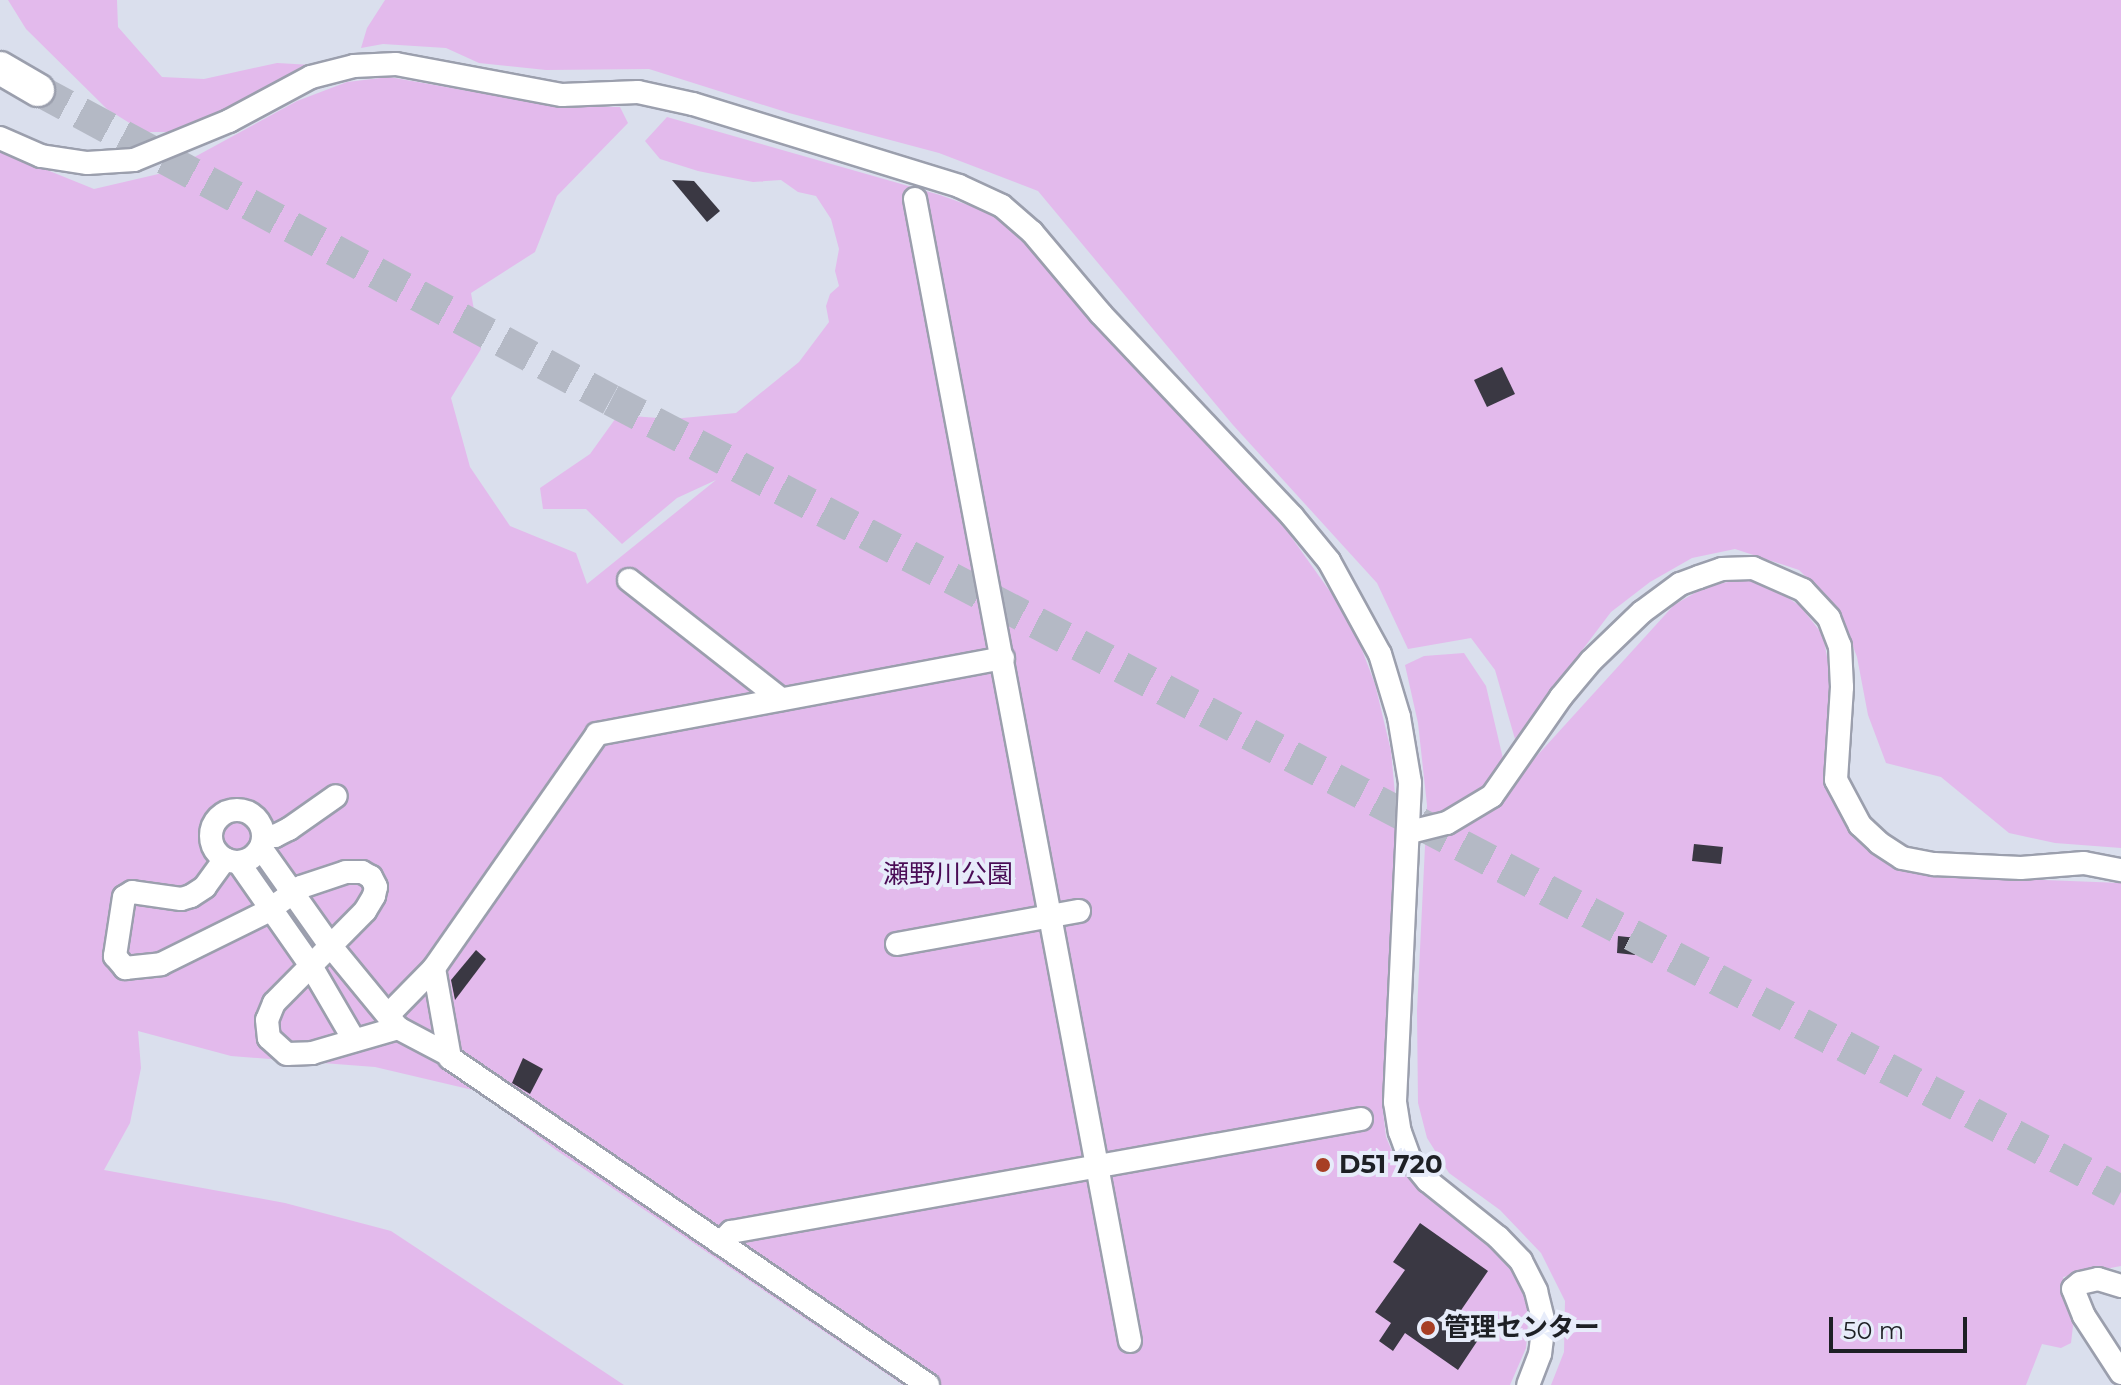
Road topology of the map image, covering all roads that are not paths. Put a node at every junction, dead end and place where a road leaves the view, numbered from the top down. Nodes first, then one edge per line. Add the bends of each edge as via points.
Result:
1 (0, 68) edge
2 (38, 90) tunnel mouth
3 (0, 138) edge
4 (915, 199) dead end
5 (629, 580) dead end
6 (1003, 658) junction
7 (781, 699) junction
8 (336, 796) dead end
9 (1410, 832) junction
10 (262, 842) junction
11 (232, 861) junction
12 (2121, 870) edge
13 (294, 892) junction
14 (272, 908) junction
15 (1079, 911) dead end
16 (1051, 916) junction
17 (329, 944) junction
18 (897, 944) dead end
19 (311, 966) junction
20 (434, 968) junction
21 (393, 1021) junction
22 (354, 1040) junction
23 (449, 1055) junction
24 (1361, 1119) dead end
25 (1097, 1165) junction
26 (720, 1243) junction
27 (2121, 1286) edge
28 (1130, 1341) dead end
29 (2121, 1373) edge
30 (928, 1385) edge
31 (1528, 1385) edge

1 - 2 highway
3 - 9 street via 41,156 87,163 134,160 229,121 311,77 354,66 396,64 562,95 638,92 693,104 959,186 1002,206 1032,232 1329,561 1380,654 1399,717 1410,783
4 - 6 street
5 - 7 street
6 - 7 street
6 - 16 street
7 - 20 street via 597,734
8 - 10 street
9 - 12 street via 1447,823 1492,796 1571,685 1642,612 1680,584 1722,569 1753,568 1803,590 1829,618 1840,646 1842,687 1836,780 1860,825 1879,843 1902,858 1934,864 2021,868 2084,863
9 - 31 street via 1395,1102 1400,1132 1410,1159 1428,1181 1521,1261 1544,1322
10 - 11 street via 246,863
10 - 11 street via 254,816 235,808 224,812 210,831 213,845
10 - 13 street
11 - 14 street
11 - 14 street via 191,896 122,896 115,956 125,968 161,964
13 - 14 street
13 - 17 street
13 - 17 street via 346,872 371,877 376,887 370,904
14 - 19 street
15 - 16 street
16 - 18 street
16 - 25 street
17 - 19 street
17 - 21 street
19 - 22 street
19 - 22 street via 274,1003 267,1020 269,1038 287,1054 312,1053
20 - 21 street
20 - 23 street
21 - 22 street
21 - 23 street
23 - 26 street
24 - 25 street
25 - 26 street via 731,1232
25 - 28 street
26 - 30 street
27 - 29 street via 2098,1279 2073,1289

